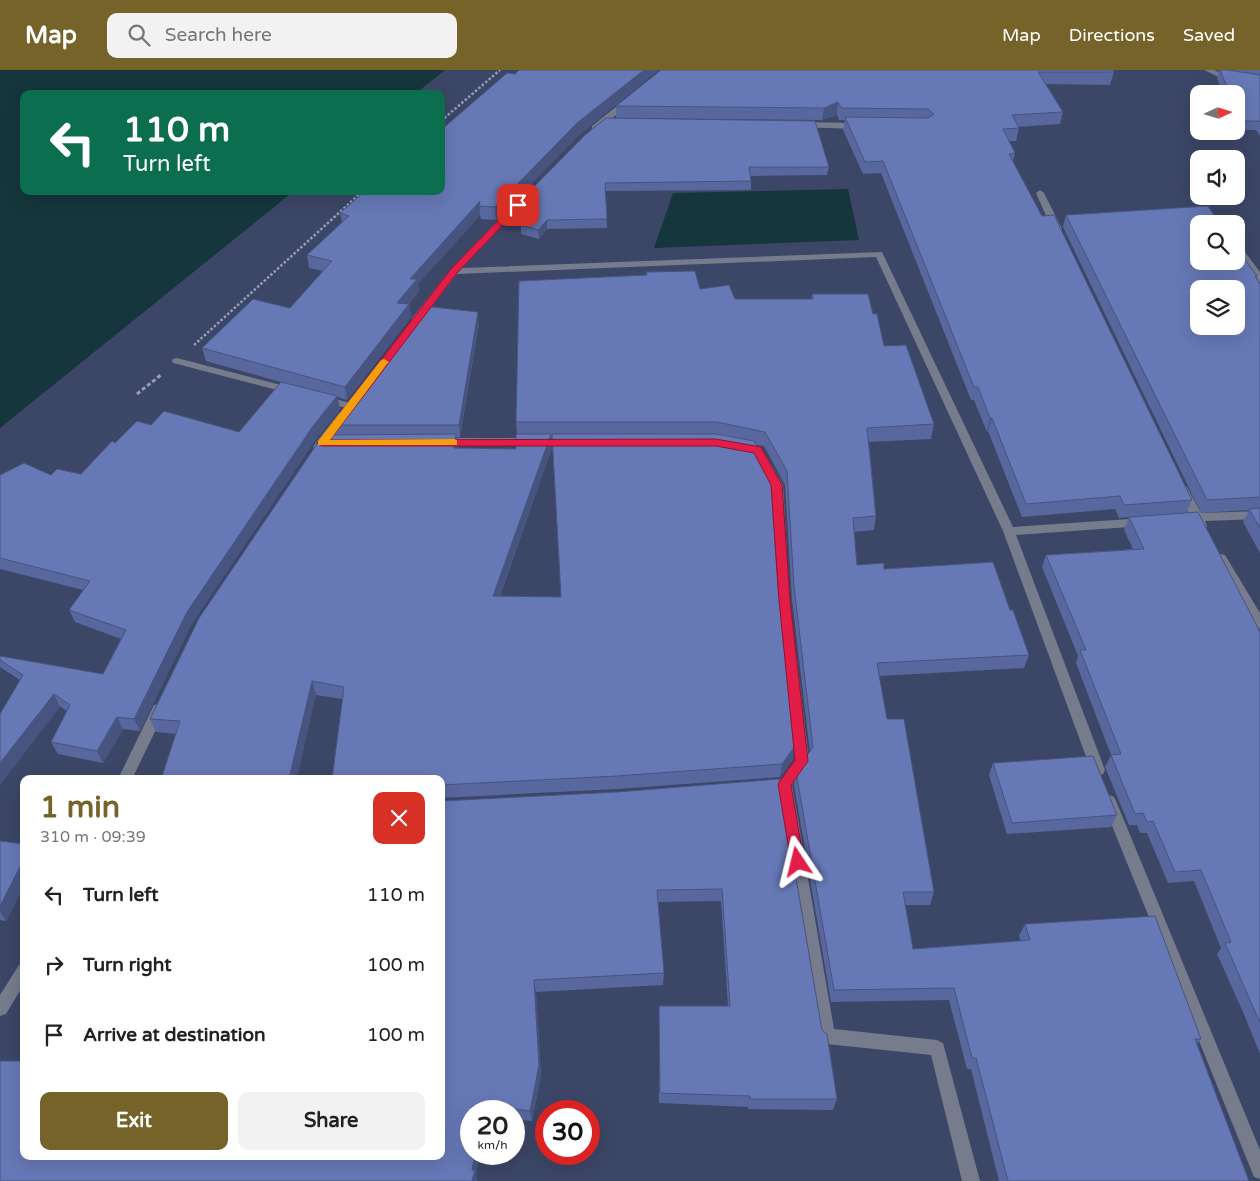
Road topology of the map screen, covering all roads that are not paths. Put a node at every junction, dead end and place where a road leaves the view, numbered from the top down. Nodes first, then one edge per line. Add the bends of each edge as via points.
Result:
1 (1208, 70) edge
2 (1260, 81) edge
3 (639, 93) edge
4 (602, 122) junction
5 (622, 122) edge
6 (788, 124) edge
7 (867, 126) edge
8 (589, 133) edge
9 (1040, 193) dead end
10 (528, 195) edge
11 (1062, 240) edge
12 (1245, 258) edge
13 (454, 271) junction
14 (1260, 279) edge
15 (408, 331) edge
16 (176, 361) road end
17 (429, 442) edge
18 (546, 442) edge
19 (322, 443) junction
20 (341, 443) edge
21 (758, 450) edge
22 (311, 459) edge
23 (1179, 482) edge
24 (1260, 515) edge
25 (1196, 518) junction
26 (1177, 519) edge
27 (1157, 521) edge
28 (1010, 531) junction
29 (1206, 534) edge
30 (1216, 551) edge
31 (1260, 624) edge
32 (163, 699) edge
33 (127, 775) edge
34 (784, 784) junction
35 (755, 786) edge
36 (20, 976) edge
37 (0, 1009) edge
38 (1260, 1171) edge
39 (971, 1181) edge

1 - 2 street via 1220,76
3 - 4 street
4 - 5 street
4 - 8 street
6 - 7 street
9 - 11 street
10 - 13 street
12 - 14 street
13 - 15 street
13 - 28 street via 879,254
16 - 19 street via 307,395 353,402
17 - 18 street
19 - 20 street
19 - 22 street
21 - 34 street via 776,485 784,600 802,761
23 - 25 street
24 - 25 street
25 - 26 street
25 - 29 street
27 - 28 street
28 - 38 street via 1104,787
30 - 31 street
32 - 33 street
34 - 35 street
34 - 39 street via 827,1036 937,1048
36 - 37 street

